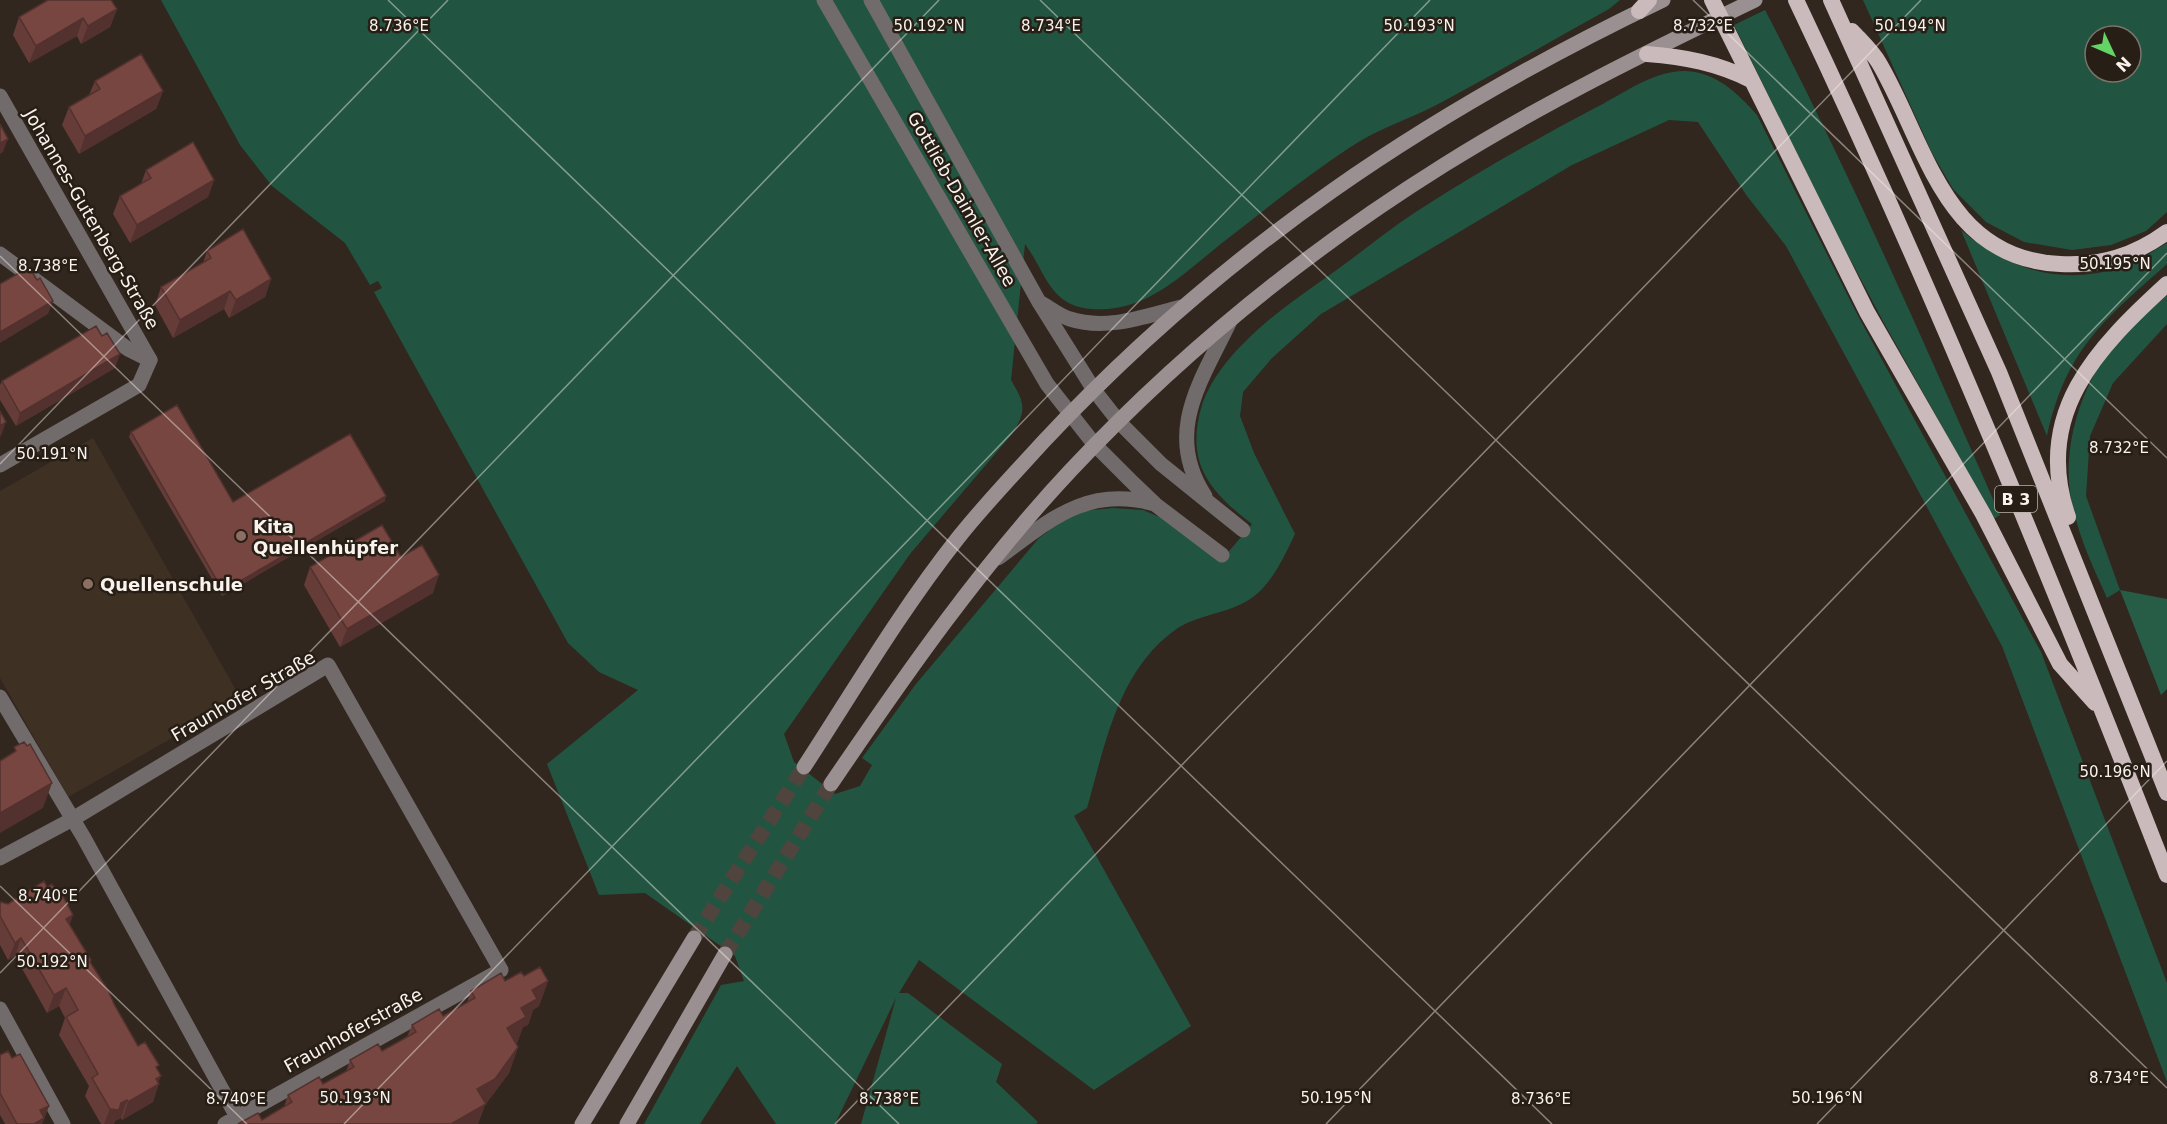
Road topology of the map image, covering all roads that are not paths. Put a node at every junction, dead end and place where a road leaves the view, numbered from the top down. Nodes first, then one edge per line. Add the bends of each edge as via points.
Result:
1 (824, 0) edge
2 (871, 0) edge
3 (1663, 0) edge
4 (1712, 0) edge
5 (1755, 0) edge
6 (1831, 0) edge
7 (1644, 6) edge
8 (1798, 6) edge
9 (1720, 17) junction
10 (1840, 17) junction
11 (1647, 54) junction
12 (1751, 80) junction
13 (0, 96) edge
14 (2167, 232) edge
15 (0, 254) edge
16 (2167, 284) edge
17 (1040, 302) junction
18 (1181, 307) junction
19 (1230, 321) junction
20 (150, 360) junction
21 (1094, 390) junction
22 (1070, 414) junction
23 (1119, 422) junction
24 (1095, 445) junction
25 (0, 465) edge
26 (1156, 505) junction
27 (1212, 506) junction
28 (1243, 530) dead end
29 (1222, 555) dead end
30 (991, 563) junction
31 (2089, 599) junction
32 (0, 696) edge
33 (2104, 713) junction
34 (804, 767) tunnel mouth
35 (831, 784) tunnel mouth
36 (2167, 793) edge
37 (71, 820) junction
38 (0, 858) edge
39 (2167, 875) edge
40 (694, 938) tunnel mouth
41 (725, 954) tunnel mouth
42 (501, 970) joint
43 (0, 1009) edge
44 (231, 1121) edge
45 (63, 1124) edge
46 (582, 1124) edge
47 (627, 1124) edge

1 - 22 street, Gottlieb-Daimler-Allee via 1038,368
2 - 17 street, Gottlieb-Daimler-Allee
3 - 7 main road
4 - 9 highway
5 - 9 main road
6 - 10 highway, B 3
7 - 18 main road via 1399,143 1276,230
8 - 33 highway, B 3 via 1926,286
9 - 11 main road
9 - 12 highway
10 - 14 highway via 1878,61 1947,200 1981,235 2008,252 2038,261 2085,265 2121,258
10 - 31 highway, B 3 via 1999,372
11 - 12 highway via 1693,58
11 - 19 main road via 1555,100 1442,166 1316,252
12 - 33 highway via 1867,312 1983,514 2060,664
13 - 20 street, Johannes-Gutenberg-Straße
15 - 20 street, Johannes-Gutenberg-Straße via 128,349
16 - 31 highway via 2110,338 2091,362 2067,409 2060,437 2060,493 2088,574
17 - 18 street via 1069,319 1098,325
17 - 21 street, Gottlieb-Daimler-Allee
18 - 21 main road
19 - 23 main road
19 - 27 street via 1185,425 1194,479
20 - 25 street via 139,385
21 - 22 main road
21 - 23 street, Gottlieb-Daimler-Allee
22 - 24 street, Gottlieb-Daimler-Allee
22 - 34 main road via 958,538 907,608
23 - 24 main road
23 - 27 street, Gottlieb-Daimler-Allee via 1161,464
24 - 26 street, Gottlieb-Daimler-Allee
24 - 30 main road
26 - 29 street, Gottlieb-Daimler-Allee
26 - 30 street via 1117,498 1087,502 1055,517
27 - 28 street, Gottlieb-Daimler-Allee
30 - 35 main road via 903,678
31 - 36 highway, B 3
32 - 37 street
33 - 39 highway, B 3
37 - 38 street, Fraunhofer Straße
37 - 42 street, Fraunhofer Straße via 327,665
37 - 44 street via 84,838
40 - 46 main road
41 - 47 main road
42 - 44 street, Fraunhoferstraße
43 - 45 street

